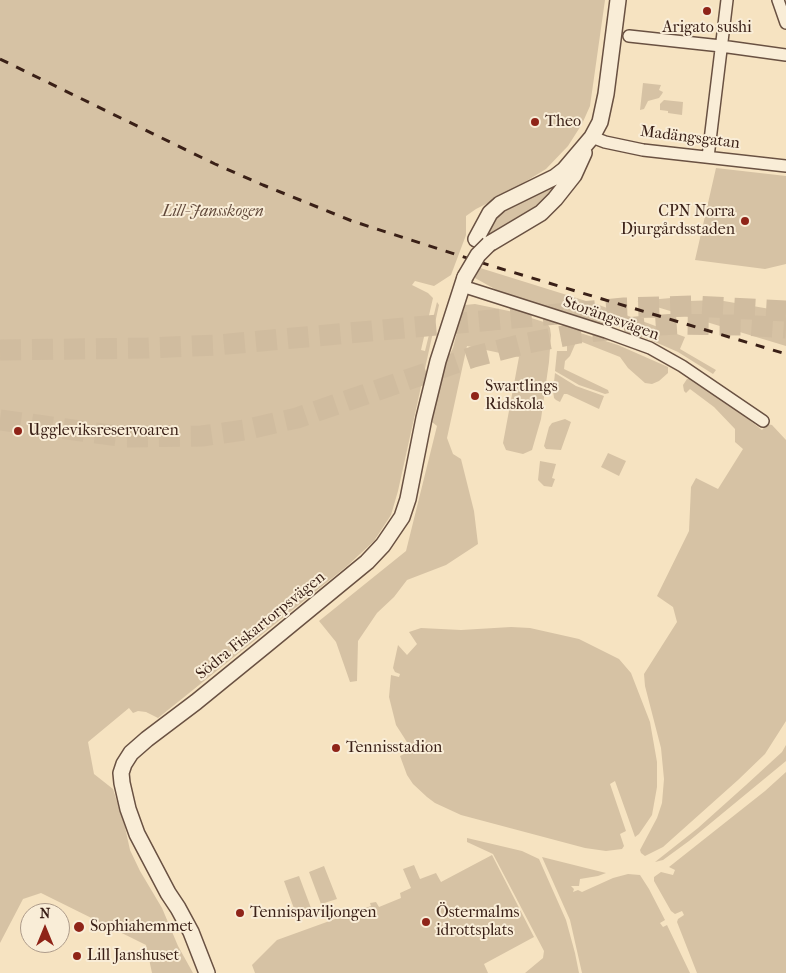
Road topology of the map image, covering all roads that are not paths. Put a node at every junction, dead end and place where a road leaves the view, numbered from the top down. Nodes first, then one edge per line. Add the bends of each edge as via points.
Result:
1 (618, 0) edge
2 (726, 0) edge
3 (778, 0) edge
4 (786, 24) edge
5 (629, 36) dead end
6 (721, 46) junction
7 (786, 55) edge
8 (589, 142) junction
9 (708, 157) junction
10 (786, 166) edge
11 (482, 241) junction
12 (463, 281) junction
13 (763, 421) dead end
14 (207, 973) edge

1 - 8 street via 606,94 600,122
2 - 6 street
3 - 4 street
5 - 6 street
6 - 7 street
6 - 9 street
8 - 9 street, Madängsgatan
8 - 11 street via 574,175 541,213
8 - 11 street, Södra Fiskartorpsvägen via 564,170 500,204 490,213
9 - 10 street, Madängsgatan
11 - 12 street, Södra Fiskartorpsvägen via 465,266
12 - 13 street, Storängsvägen via 650,348
12 - 14 street, Södra Fiskartorpsvägen via 438,361 408,499 402,517 383,545 367,562 146,739 124,764 122,783 137,834 191,932

